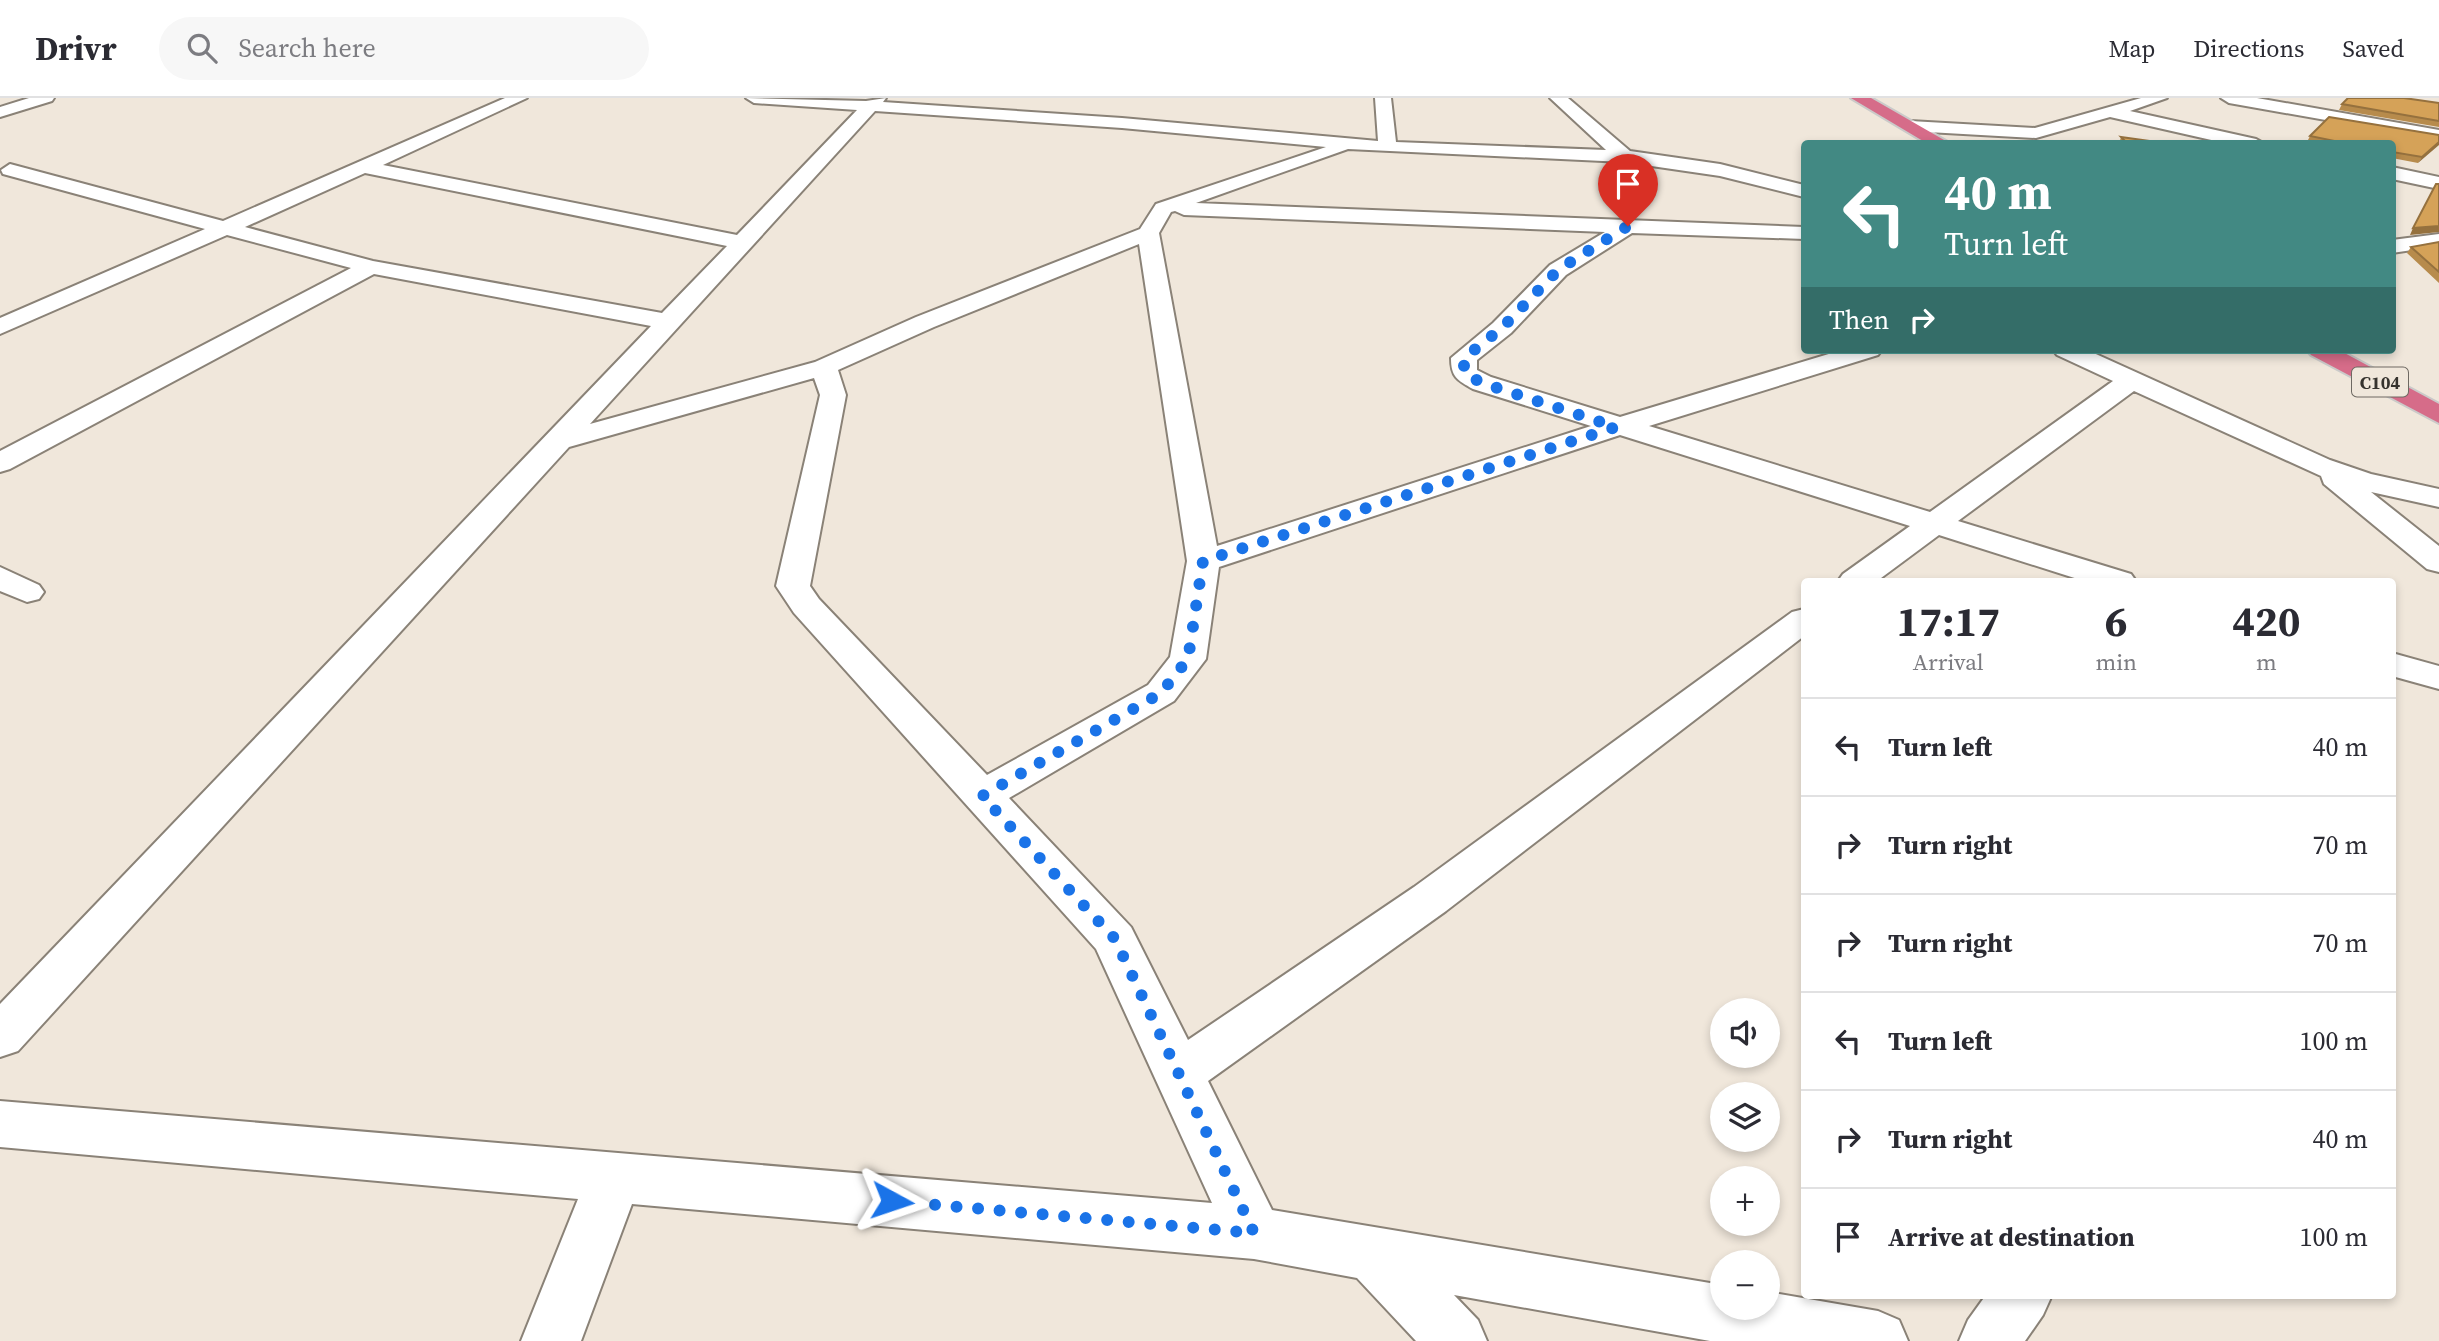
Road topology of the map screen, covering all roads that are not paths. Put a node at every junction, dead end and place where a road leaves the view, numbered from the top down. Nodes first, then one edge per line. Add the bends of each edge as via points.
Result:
1 (46, 98) edge
2 (519, 98) edge
3 (754, 98) edge
4 (1383, 98) edge
5 (1558, 98) edge
6 (1858, 98) edge
7 (2159, 98) edge
8 (2229, 98) edge
9 (875, 101) edge
10 (1091, 105) dead end
11 (0, 112) edge
12 (2112, 113) junction
13 (1122, 123) junction
14 (1910, 126) junction
15 (2439, 135) edge
16 (1935, 140) edge
17 (2237, 140) edge
18 (1355, 142) junction
19 (1387, 147) junction
20 (1624, 156) junction
21 (364, 167) junction
22 (1792, 169) dead end
23 (10, 170) dead end
24 (1720, 170) junction
25 (2396, 174) edge
26 (2439, 183) edge
27 (1801, 190) edge
28 (1750, 198) dead end
29 (1163, 208) junction
30 (1783, 213) dead end
31 (1801, 220) edge
32 (1628, 226) junction
33 (227, 227) junction
34 (1148, 233) junction
35 (1801, 233) edge
36 (2439, 240) edge
37 (744, 243) junction
38 (2396, 246) edge
39 (2439, 256) edge
40 (371, 267) junction
41 (670, 322) junction
42 (0, 327) edge
43 (1856, 354) edge
44 (2075, 354) edge
45 (2327, 354) edge
46 (824, 368) junction
47 (2132, 380) junction
48 (2439, 415) edge
49 (1616, 427) junction
50 (559, 441) junction
51 (0, 463) edge
52 (2320, 466) junction
53 (2439, 498) edge
54 (1931, 524) junction
55 (1203, 561) junction
56 (2439, 562) edge
57 (1859, 578) edge
58 (2109, 578) edge
59 (1801, 621) edge
60 (2396, 670) edge
61 (2439, 678) edge
62 (982, 796) junction
63 (0, 1037) edge
64 (1178, 1074) junction
65 (0, 1124) edge
66 (614, 1177) junction
67 (1254, 1233) junction
68 (1373, 1254) junction
69 (2019, 1299) edge
70 (551, 1341) edge
71 (1457, 1341) edge
72 (1878, 1341) edge
73 (1989, 1341) edge

1 - 11 street
2 - 21 street
3 - 9 street
4 - 19 street
5 - 20 street
6 - 14 highway
7 - 12 street
8 - 15 street
9 - 13 street
9 - 37 street
10 - 13 street
12 - 14 street via 2036,133
12 - 17 street
13 - 18 street
14 - 16 highway
18 - 19 street
18 - 29 street
19 - 20 street
20 - 24 street
21 - 33 street
21 - 37 street
22 - 24 street
23 - 33 street
24 - 27 street
24 - 28 street via 1718,177
25 - 26 street
29 - 32 street
29 - 34 street
30 - 31 street
32 - 35 street
32 - 49 street via 1558,270 1502,328 1464,358 1464,373 1482,383
33 - 40 street
33 - 42 street
34 - 46 street via 925,322
34 - 55 street
36 - 38 street
37 - 41 street
38 - 39 street
40 - 41 street
40 - 51 street
41 - 50 street
43 - 49 street
44 - 47 street
45 - 48 highway, C104
46 - 50 street
46 - 62 street via 833,395 793,586 806,606
47 - 52 street
47 - 54 street
49 - 54 street
49 - 55 street
50 - 63 street
52 - 53 street
52 - 56 street
54 - 57 street
54 - 58 street
55 - 62 street via 1188,659 1161,693
59 - 64 street via 1430,899
60 - 61 street
62 - 64 street via 1115,939
64 - 67 street
65 - 66 street
66 - 67 street
66 - 70 street
67 - 68 street
68 - 71 street
68 - 72 street
69 - 73 street

